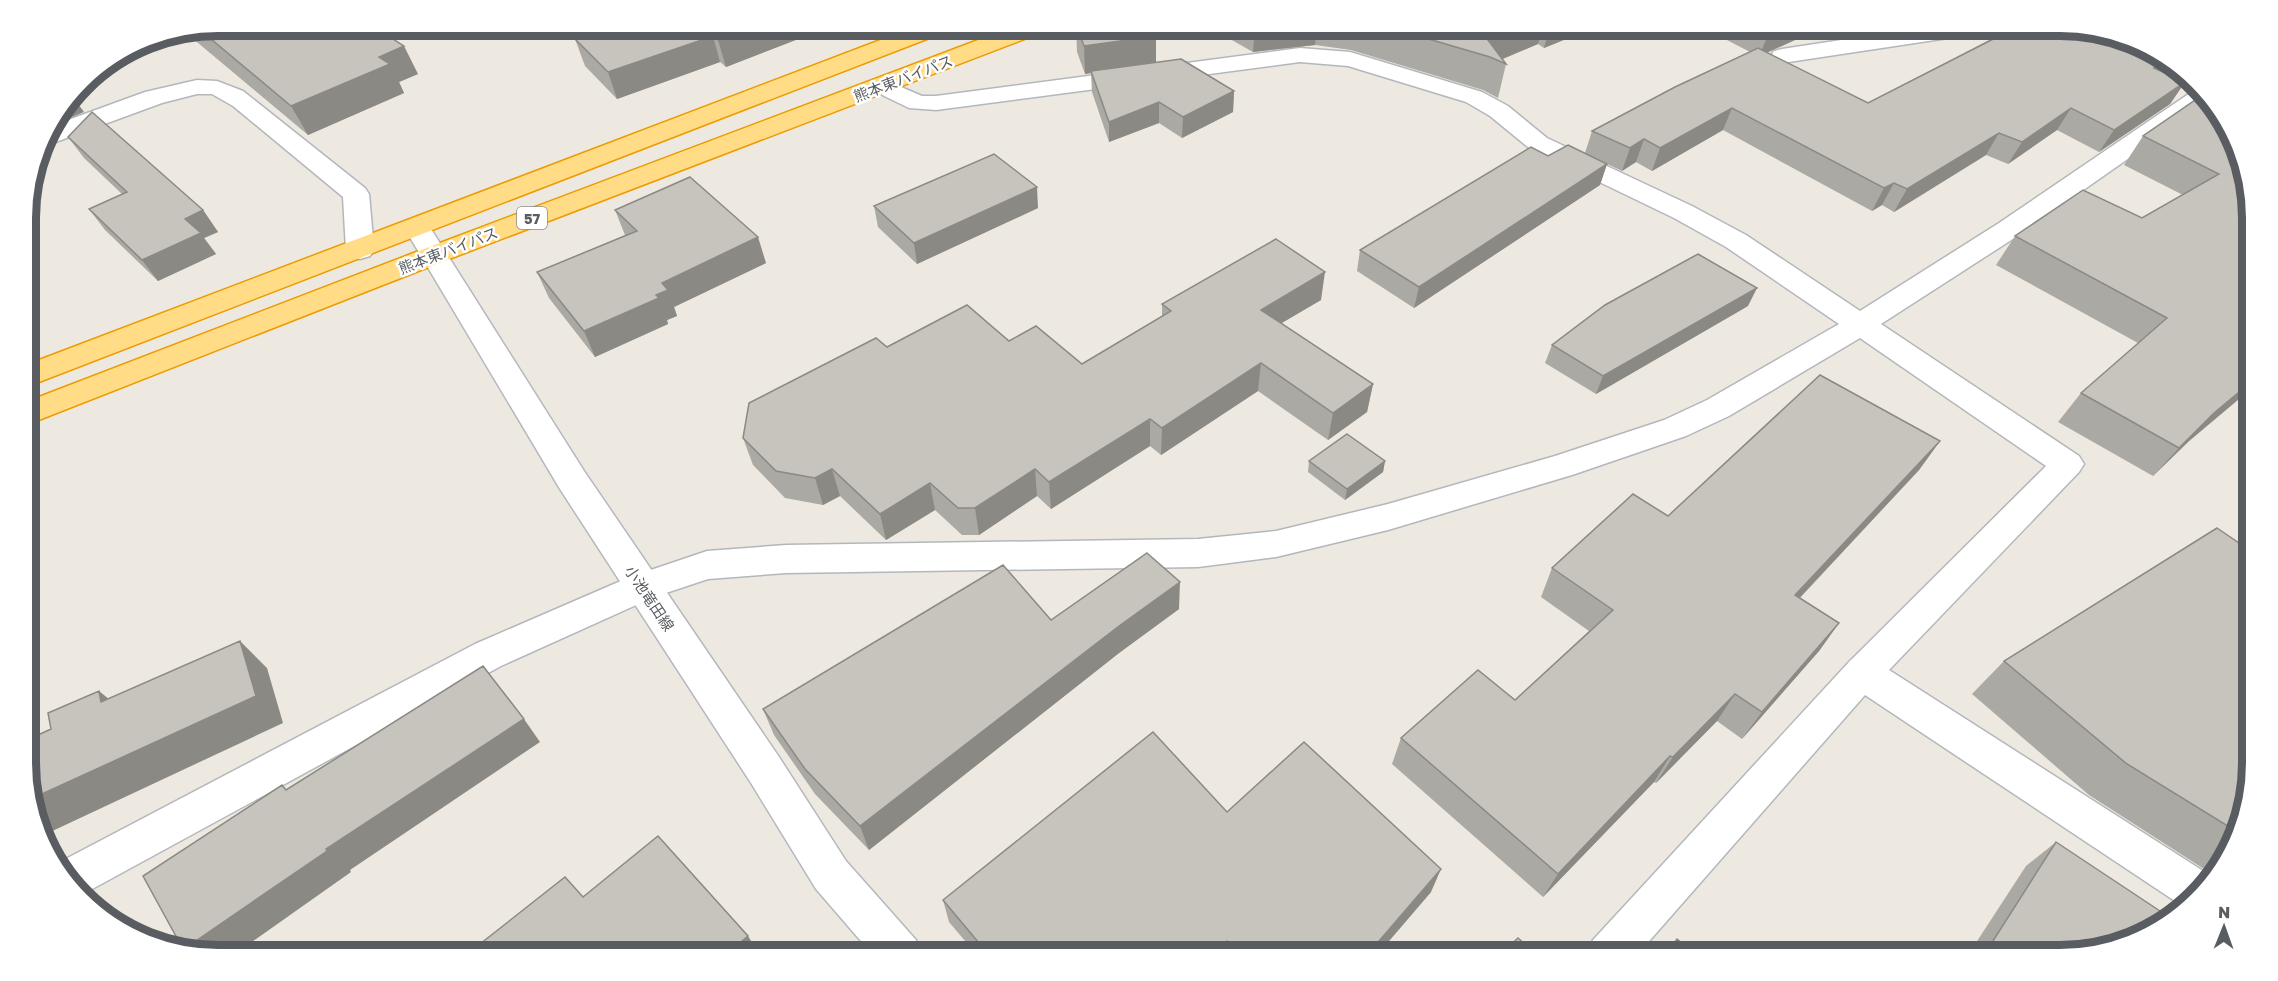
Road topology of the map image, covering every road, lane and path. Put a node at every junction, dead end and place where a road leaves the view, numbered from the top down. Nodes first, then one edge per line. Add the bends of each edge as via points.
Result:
1 (918, 36) edge
2 (1014, 36) edge
3 (1919, 36) edge
4 (1782, 56) dead end
5 (882, 86) junction
6 (2197, 99) edge
7 (57, 134) edge
8 (426, 242) junction
9 (360, 250) junction
10 (1858, 324) junction
11 (36, 373) edge
12 (36, 410) edge
13 (642, 587) junction
14 (1862, 673) junction
15 (76, 876) edge
16 (2192, 888) edge
17 (892, 945) edge
18 (1617, 945) edge

1 - 8 highway, 熊本東バイパス / 57
2 - 5 highway, 熊本東バイパス / 57
3 - 4 street
5 - 8 highway, 熊本東バイパス / 57
5 - 10 street via 918,103 936,103 1274,57 1350,59 1454,89 1489,104 1538,143 1736,241
6 - 10 street via 2008,229
7 - 9 street via 183,90 214,87 242,101 356,194
8 - 9 highway, 熊本東バイパス / 57
8 - 12 highway, 熊本東バイパス / 57
8 - 13 street, 小池竜田線
9 - 11 highway, 熊本東バイパス / 57
10 - 13 street via 1728,403 1675,428 1398,514 1276,544 1158,554 786,559 707,565
10 - 14 street via 2068,464
13 - 15 street via 488,656
13 - 17 street, 小池竜田線 via 831,874
14 - 16 street
14 - 18 street

